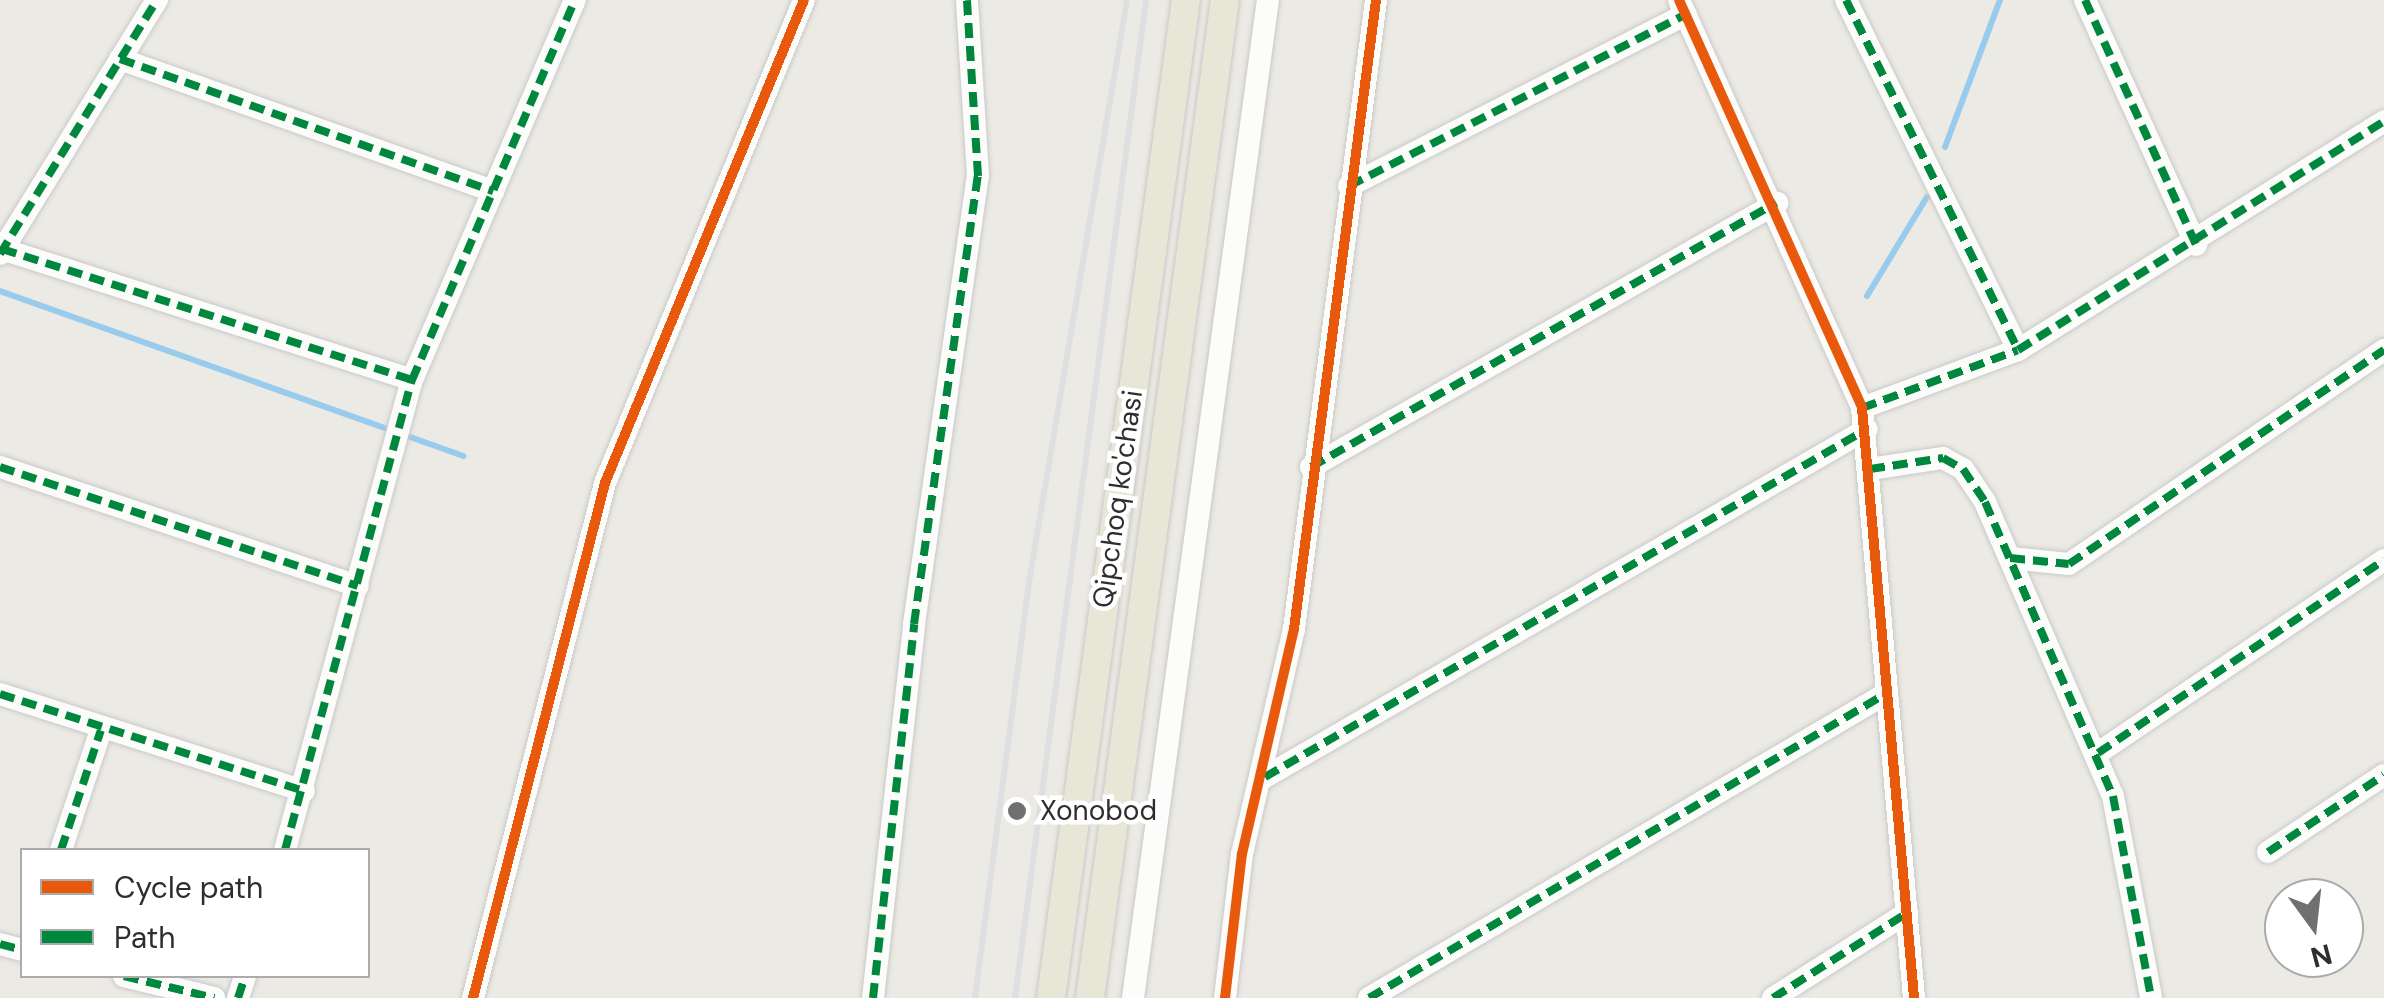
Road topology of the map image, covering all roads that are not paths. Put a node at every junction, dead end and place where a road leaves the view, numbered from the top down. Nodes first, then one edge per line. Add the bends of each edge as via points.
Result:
1 (157, 0) edge
2 (575, 0) edge
3 (804, 0) edge
4 (967, 0) edge
5 (1186, 0) edge
6 (1225, 0) edge
7 (1268, 0) edge
8 (1376, 0) edge
9 (1846, 0) edge
10 (2086, 0) edge
11 (1683, 7) edge
12 (120, 59) junction
13 (2384, 121) edge
14 (1349, 186) junction
15 (493, 191) junction
16 (1777, 203) junction
17 (2196, 245) junction
18 (1, 252) edge
19 (2018, 350) junction
20 (2384, 350) edge
21 (412, 380) junction
22 (1864, 418) junction
23 (0, 467) edge
24 (1311, 468) junction
25 (1870, 469) junction
26 (2010, 558) junction
27 (2384, 560) edge
28 (358, 586) junction
29 (0, 694) edge
30 (1887, 694) junction
31 (101, 730) junction
32 (2098, 752) junction
33 (2384, 774) edge
34 (1265, 777) junction
35 (304, 791) junction
36 (62, 848) edge
37 (286, 848) edge
38 (2268, 852) dead end
39 (1907, 913) junction
40 (132, 978) edge
41 (214, 998) edge
42 (473, 998) edge
43 (873, 998) edge
44 (1052, 998) edge
45 (1090, 998) edge
46 (1134, 998) edge
47 (1226, 998) edge
48 (1369, 998) edge
49 (1773, 998) edge
50 (1914, 998) edge
51 (2151, 998) edge

1 - 12 street
2 - 15 street
3 - 42 street via 605,483
4 - 43 street via 978,176 911,643
5 - 44 main road, Qipchoq ko'chasi
6 - 45 main road, Qipchoq ko'chasi
7 - 46 street
8 - 14 street
9 - 19 street
10 - 17 street
11 - 14 street
11 - 16 street
12 - 15 street
12 - 18 street
13 - 17 street
14 - 24 street
15 - 21 street
16 - 22 street
16 - 24 street
17 - 19 street
18 - 21 street
19 - 22 street
20 - 26 street via 2068,564
21 - 28 street
22 - 25 street
22 - 34 street
23 - 28 street
24 - 34 street
25 - 26 street via 1952,461 1972,479
25 - 30 street
26 - 32 street
27 - 32 street
28 - 35 street
29 - 31 street
30 - 39 street
30 - 48 street
31 - 35 street
31 - 36 street
32 - 51 street
33 - 38 street
34 - 47 street via 1242,854
35 - 37 street
39 - 49 street
39 - 50 street
40 - 41 street

